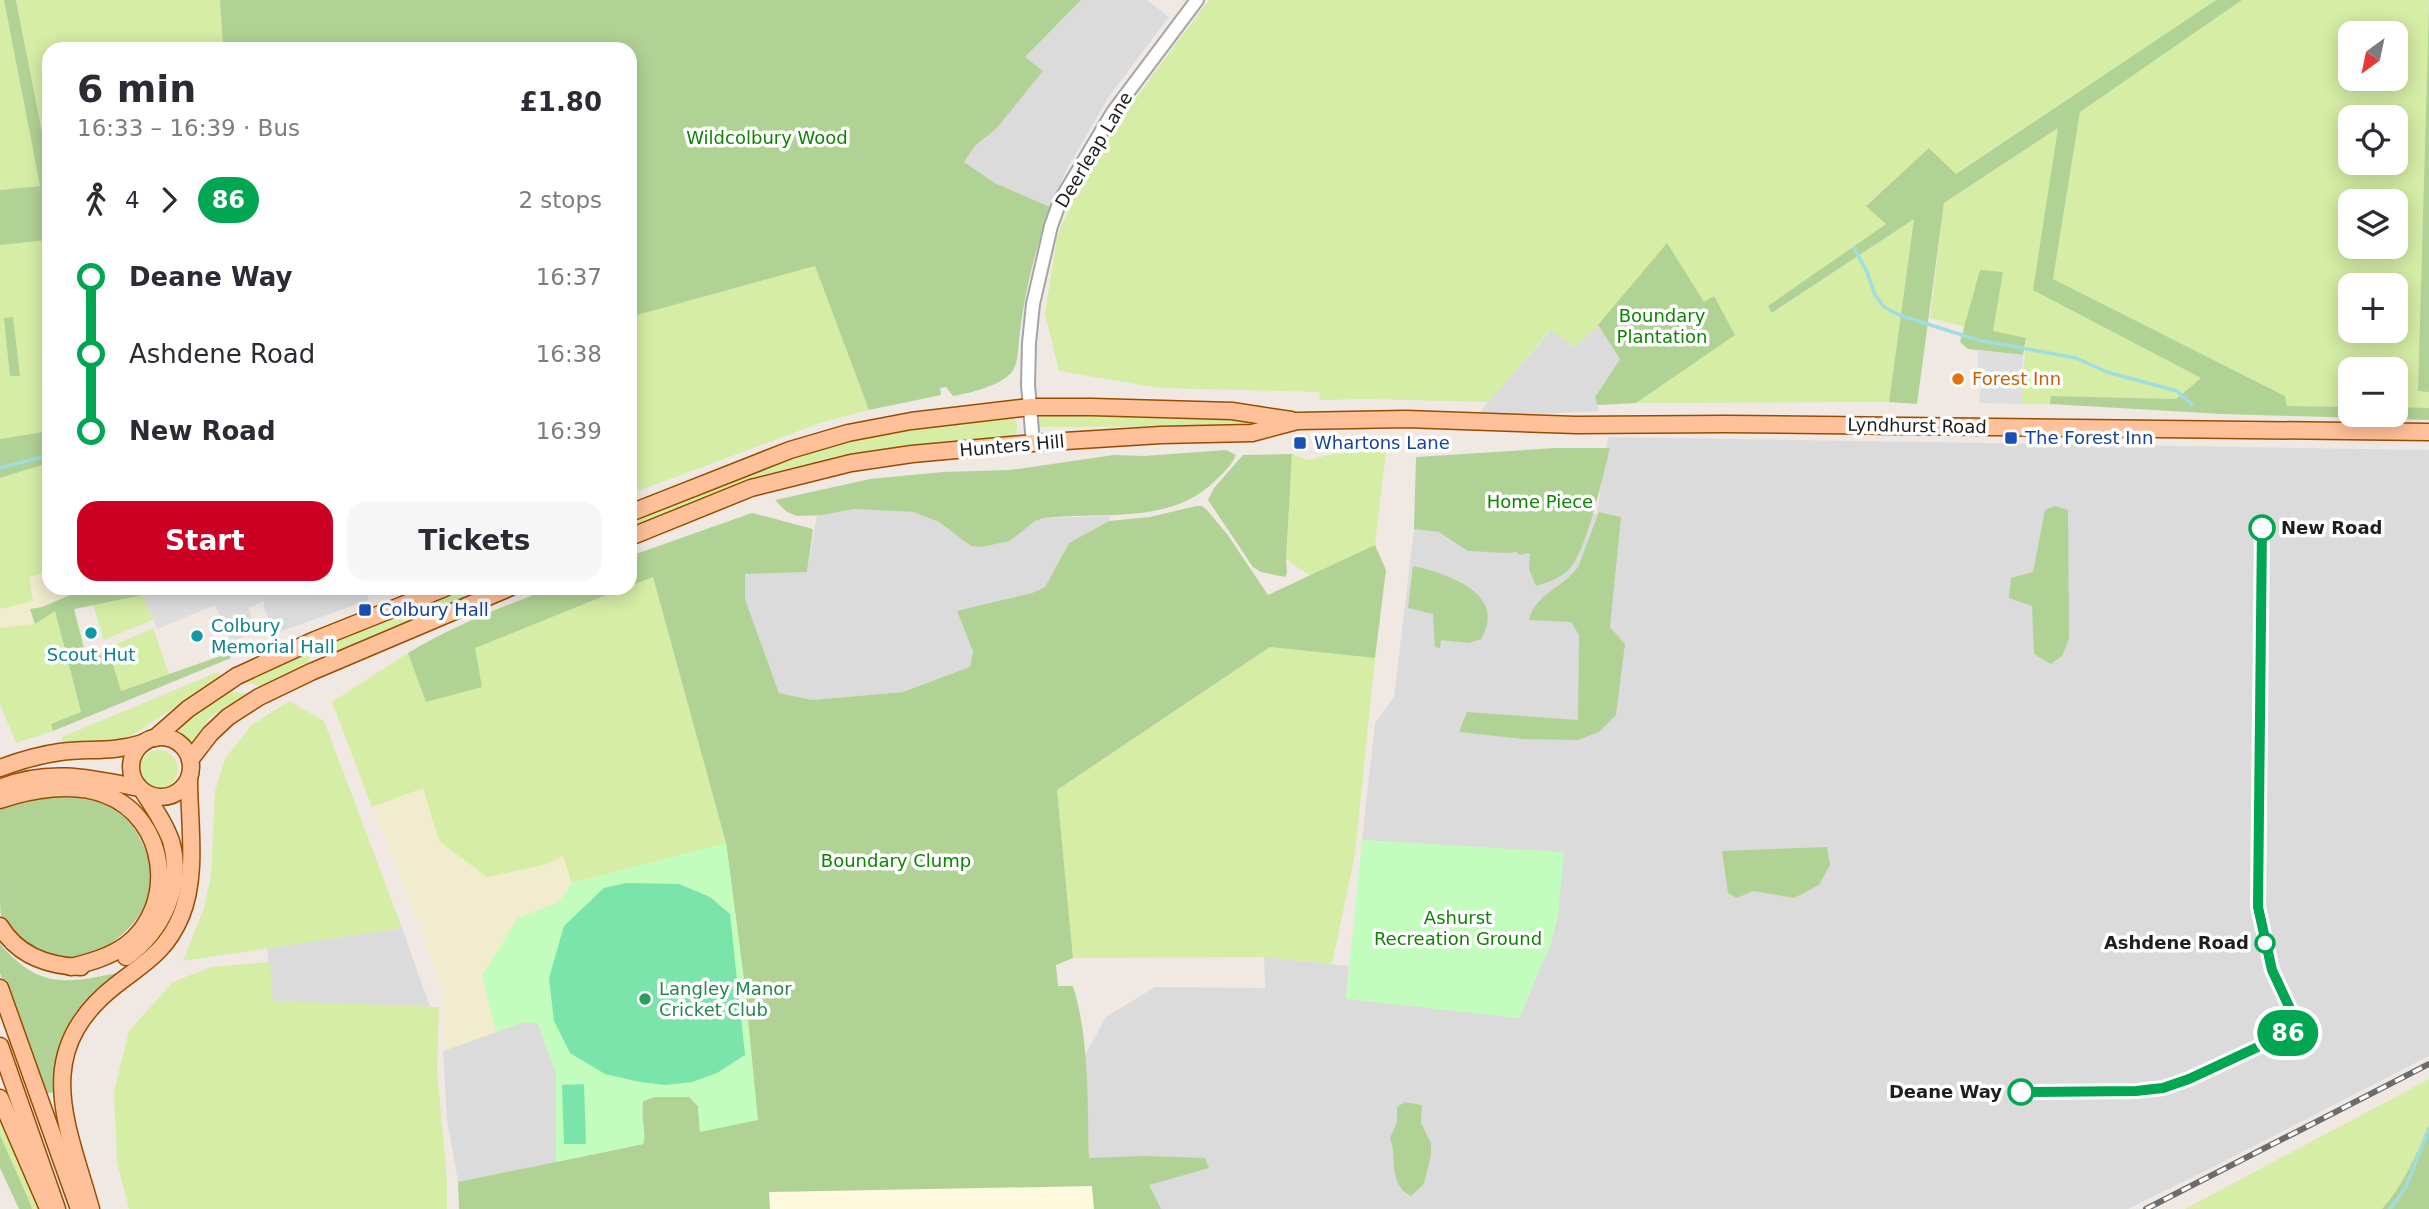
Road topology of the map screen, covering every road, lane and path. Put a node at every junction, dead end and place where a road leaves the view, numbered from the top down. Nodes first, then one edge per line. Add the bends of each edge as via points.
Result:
1 (1197, 0) edge
2 (1030, 407) junction
3 (1406, 419) joint
4 (1297, 421) junction
5 (2429, 432) edge
6 (1033, 443) junction
7 (637, 510) edge
8 (637, 534) edge
9 (428, 595) edge
10 (492, 595) edge
11 (149, 740) junction
12 (190, 760) junction
13 (0, 768) edge
14 (189, 779) junction
15 (0, 788) edge
16 (142, 790) junction
17 (0, 800) edge
18 (0, 926) edge
19 (71, 967) junction
20 (0, 988) edge
21 (0, 1046) edge
22 (0, 1098) edge
23 (48, 1209) edge
24 (57, 1209) edge
25 (79, 1209) edge
26 (91, 1209) edge

1 - 2 street, Deerleap Lane via 1113,111 1060,201 1033,304 1028,343
2 - 4 main road, Hunters Hill via 1232,411
2 - 6 street, Deerleap Lane
2 - 7 main road, Hunters Hill via 848,433 790,450
3 - 4 main road, Hunters Hill
3 - 5 main road, Lyndhurst Road via 1576,425
4 - 6 main road, Hunters Hill via 1252,433
6 - 8 main road, Hunters Hill via 851,463 751,488
9 - 11 main road via 237,676
10 - 12 main road via 259,697 228,717
11 - 12 main road via 173,740
11 - 13 main road via 124,749 62,752
11 - 16 main road via 137,749 131,765 134,781
12 - 14 main road
14 - 16 main road via 170,796 153,796
14 - 26 main road via 189,881 181,917 152,960 88,1012 63,1062 64,1109
15 - 16 main road via 32,779 80,776
16 - 19 main road via 165,828 174,855 172,892 161,920 146,941 125,958 92,968
17 - 19 main road via 51,789 107,795 131,811 154,844 160,883 144,926 127,944 105,957
18 - 19 main road via 13,944 36,959
20 - 25 main road
21 - 24 main road
22 - 23 main road

